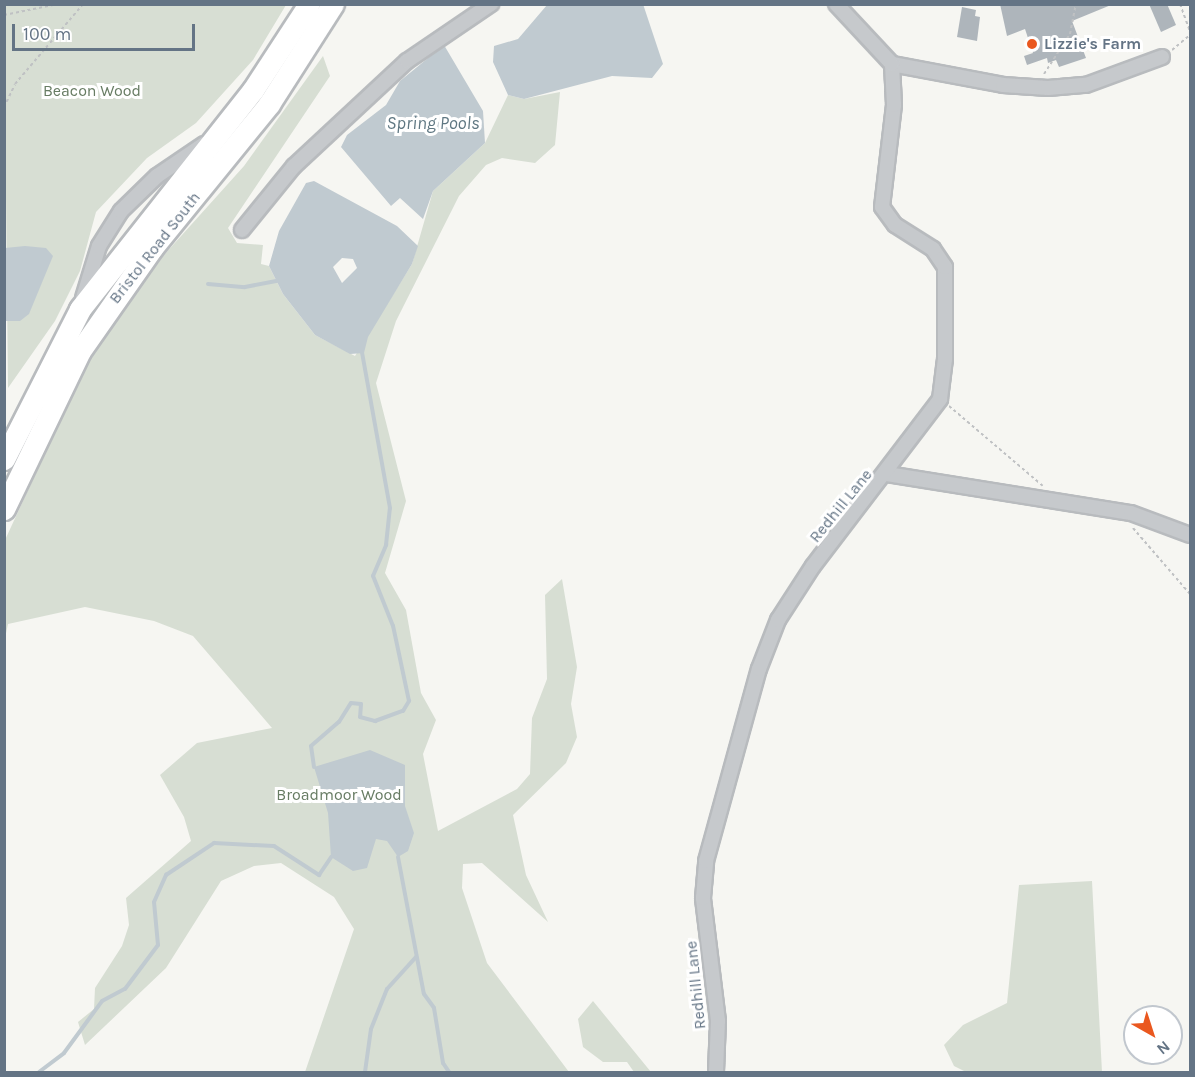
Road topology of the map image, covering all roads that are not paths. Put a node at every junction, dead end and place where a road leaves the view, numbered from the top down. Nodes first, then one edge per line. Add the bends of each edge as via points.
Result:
1 (309, 4) edge
2 (333, 4) edge
3 (491, 4) edge
4 (836, 4) edge
5 (1162, 57) road end
6 (892, 64) junction
7 (242, 230) dead end
8 (4, 459) edge
9 (887, 474) junction
10 (4, 509) edge
11 (1191, 535) edge
12 (716, 1072) edge

1 - 8 highway, Bristol Road South via 287,41 215,137 80,309
2 - 10 highway, Bristol Road South via 269,104 152,248 91,334
3 - 7 street via 407,61 294,166
4 - 6 street
5 - 6 street via 1086,85 1034,87
6 - 9 street, Redhill Lane via 894,105 882,207 895,225 933,249 945,267 945,359 940,399
9 - 11 street via 1119,511
9 - 12 street, Redhill Lane via 813,566 778,620 710,840 703,898 718,1021

